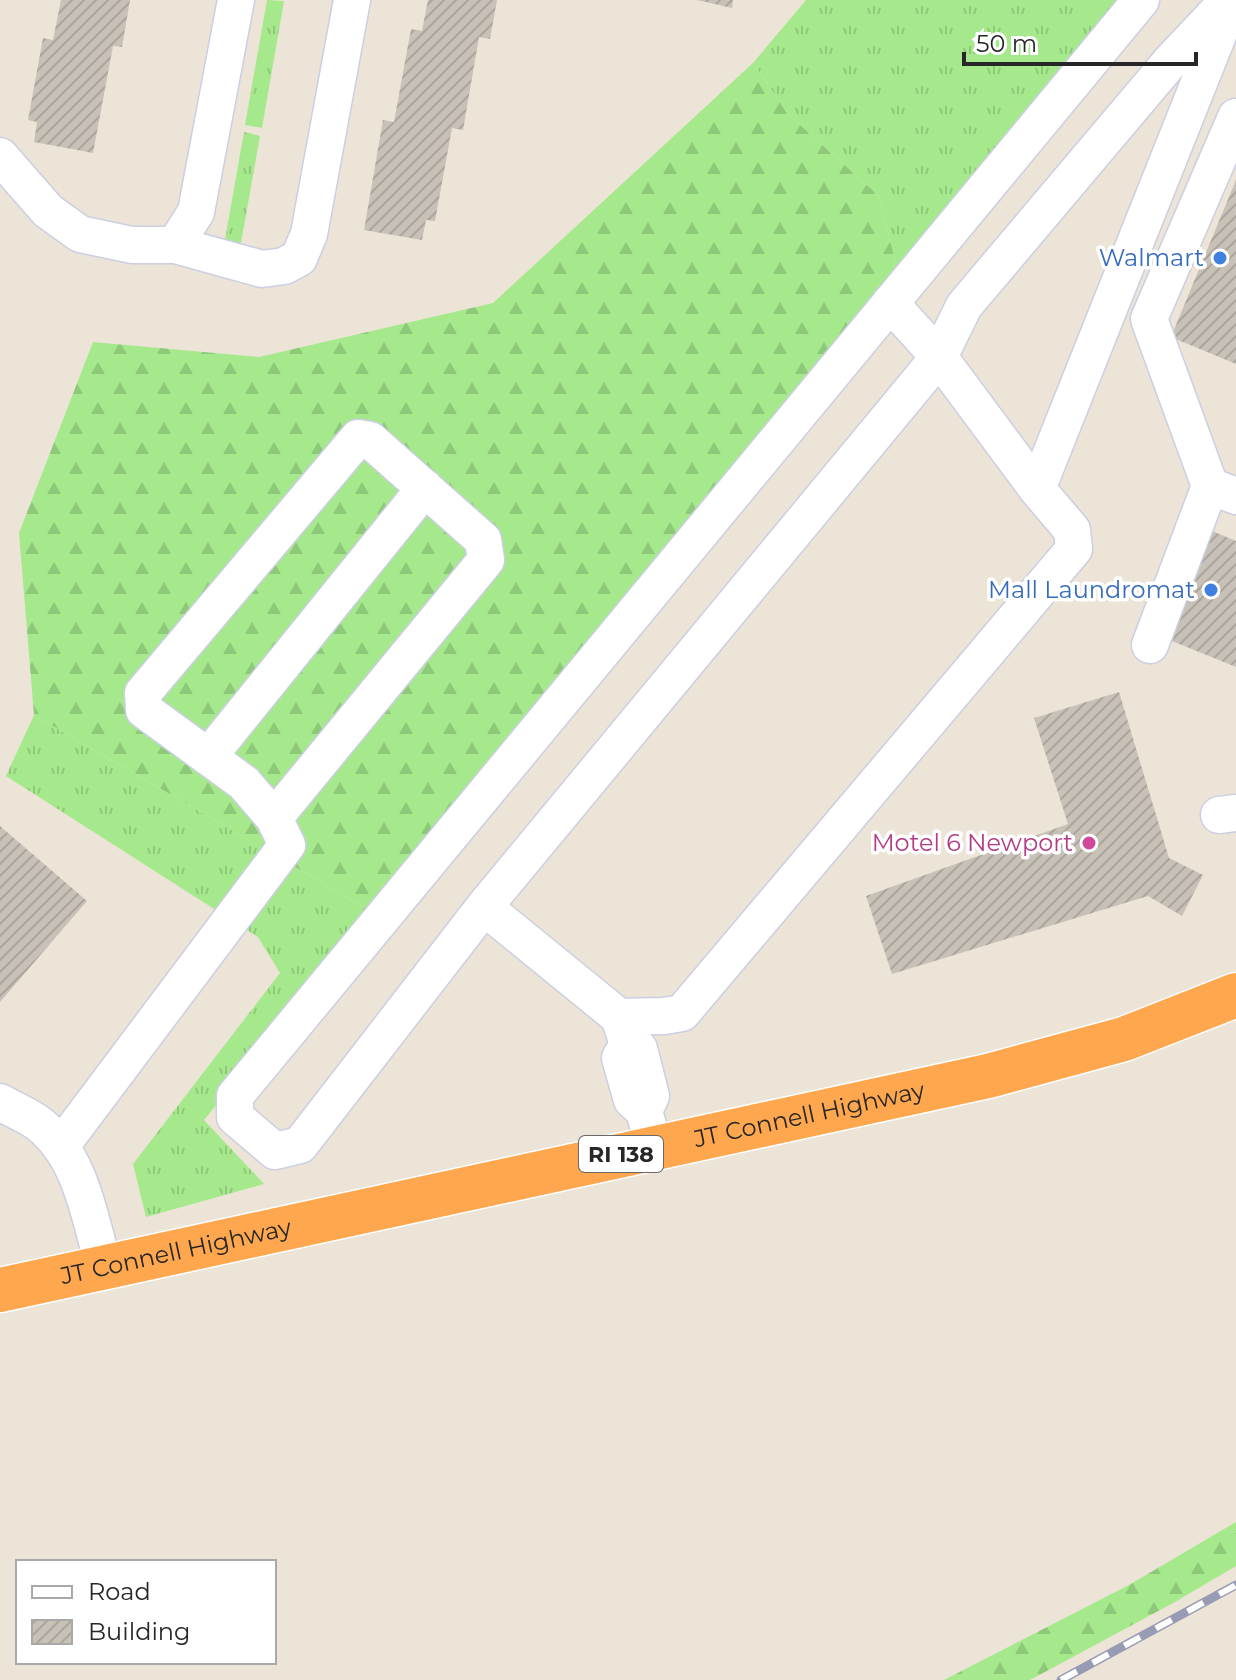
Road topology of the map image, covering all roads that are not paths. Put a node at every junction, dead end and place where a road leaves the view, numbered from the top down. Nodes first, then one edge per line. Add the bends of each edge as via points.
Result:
1 (236, 0) edge
2 (352, 0) edge
3 (1141, 0) edge
4 (1231, 0) edge
5 (1236, 117) edge
6 (0, 156) edge
7 (175, 245) junction
8 (890, 303) junction
9 (939, 357) junction
10 (425, 488) junction
11 (1037, 489) junction
12 (1223, 491) edge
13 (1150, 645) dead end
14 (208, 757) junction
15 (274, 818) junction
16 (484, 907) junction
17 (1236, 995) edge
18 (624, 1030) junction
19 (0, 1102) edge
20 (649, 1129) junction
21 (61, 1146) junction
22 (104, 1267) junction
23 (0, 1290) edge

1 - 7 lane via 196,212
2 - 7 lane via 309,234 299,258 262,269
3 - 8 lane
4 - 9 lane via 1170,62 964,306
4 - 11 lane
5 - 12 lane via 1149,319
6 - 7 lane via 48,211 80,234 132,245
8 - 9 lane
8 - 16 lane via 235,1096 235,1117 275,1151 300,1145
9 - 11 lane
9 - 16 lane
10 - 14 lane
10 - 14 lane via 370,440 358,438 143,693 144,710
10 - 15 lane via 483,540 486,560
11 - 18 lane via 1072,530 1074,549 682,1013
12 - 13 lane
14 - 15 lane via 244,783
15 - 21 lane via 287,845
16 - 18 lane
17 - 20 highway, JT Connell Highway / RI 138 via 1138,1034 975,1079
18 - 20 lane via 639,1049 651,1096
19 - 21 lane via 37,1123
20 - 22 highway, JT Connell Highway / RI 138
21 - 22 lane via 75,1168
22 - 23 highway, JT Connell Highway / RI 138

